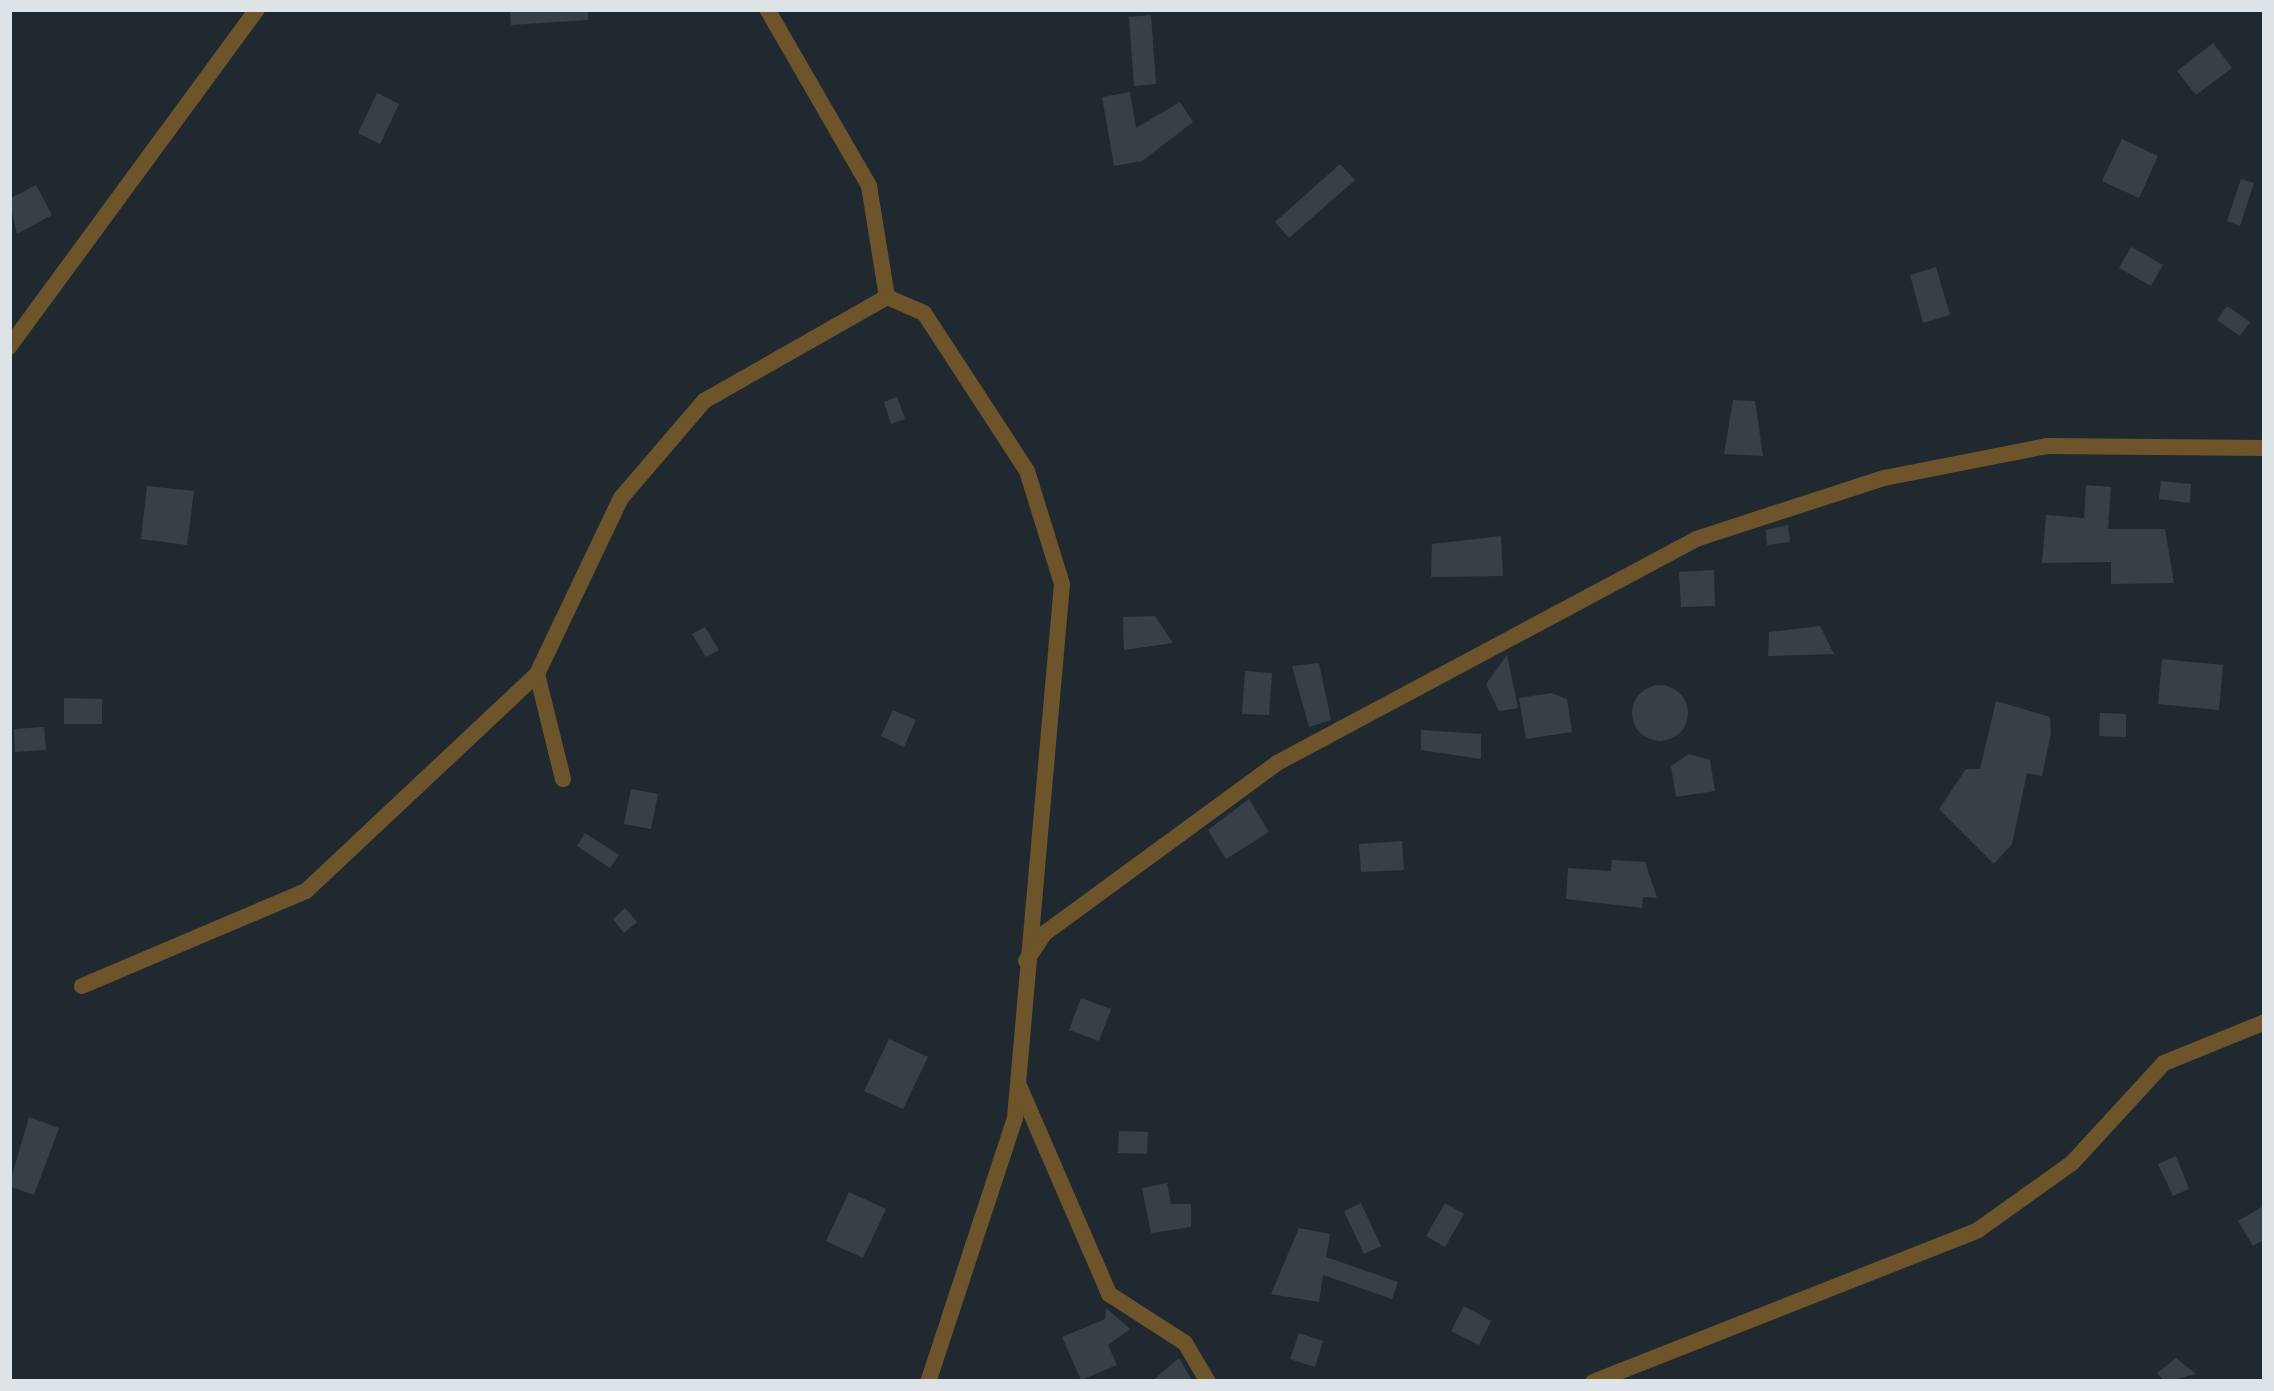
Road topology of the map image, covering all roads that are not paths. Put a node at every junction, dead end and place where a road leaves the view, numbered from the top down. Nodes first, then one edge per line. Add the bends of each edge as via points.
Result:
1 (256, 9) edge
2 (767, 9) edge
3 (887, 297) junction
4 (9, 347) edge
5 (2265, 448) edge
6 (537, 674) junction
7 (563, 778) dead end
8 (1022, 966) junction
9 (82, 986) dead end
10 (2265, 1022) edge
11 (1020, 1088) junction
12 (928, 1382) edge
13 (1208, 1382) edge
14 (1593, 1382) edge

1 - 4 street
2 - 3 street via 869,186
3 - 6 street via 665,435 604,530
3 - 8 street via 924,313 1027,471 1054,535 1062,584
5 - 8 street via 2047,446 1884,478 1696,538 1277,763 1045,934
6 - 7 street
6 - 9 street via 306,891
8 - 11 street
10 - 14 street via 2150,1073 2072,1163 1978,1230
11 - 12 street
11 - 13 street via 1109,1294 1185,1342

